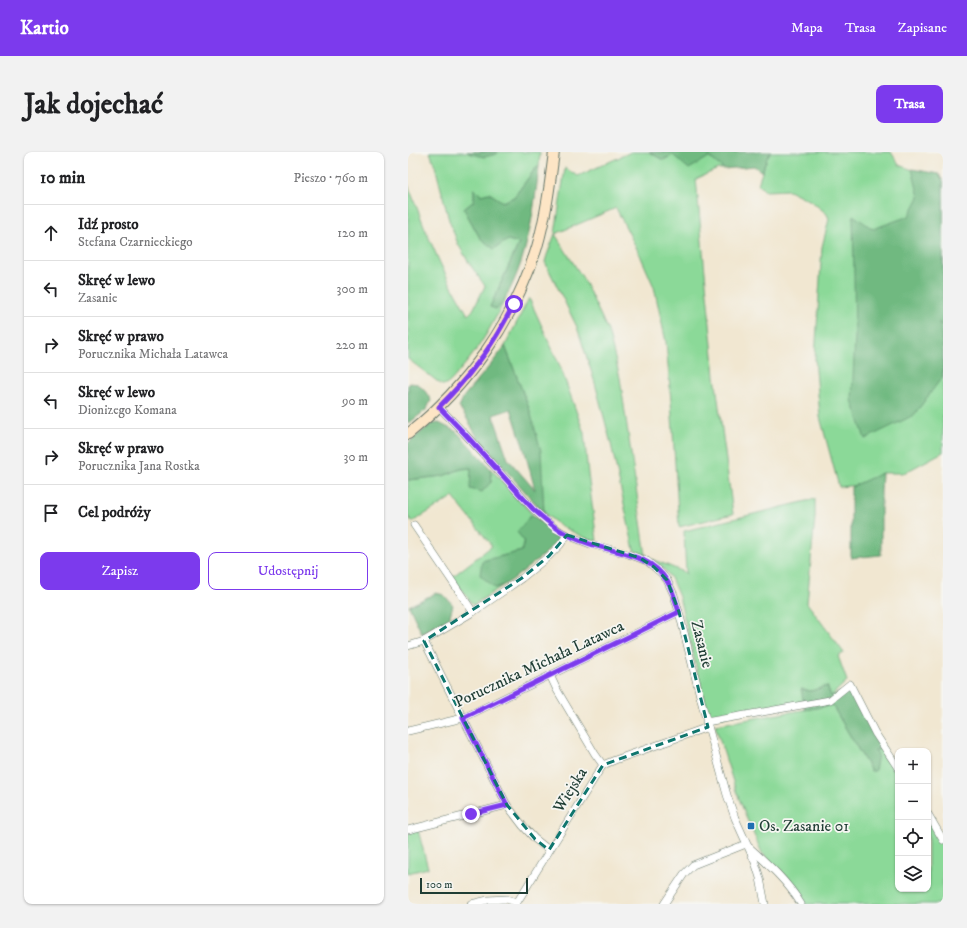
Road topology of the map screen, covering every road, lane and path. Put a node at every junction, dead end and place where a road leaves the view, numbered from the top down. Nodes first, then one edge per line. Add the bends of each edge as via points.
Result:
1 (554, 152) edge
2 (439, 407) junction
3 (408, 434) edge
4 (414, 524) dead end
5 (567, 535) junction
6 (473, 612) junction
7 (679, 612) junction
8 (424, 641) junction
9 (408, 646) edge
10 (550, 675) junction
11 (463, 718) junction
12 (707, 724) junction
13 (408, 731) edge
14 (895, 763) edge
15 (603, 765) junction
16 (507, 805) junction
17 (931, 819) edge
18 (408, 830) edge
19 (943, 840) edge
20 (746, 844) junction
21 (549, 850) junction
22 (516, 903) edge
23 (471, 904) edge
24 (664, 904) edge
25 (765, 904) edge
26 (801, 904) edge

1 - 2 street via 547,205 524,284 506,320 481,358
2 - 3 street
2 - 5 street, Zasanie via 533,509
4 - 6 street
5 - 6 street via 544,560
5 - 7 street, Zasanie via 647,562 667,580
6 - 8 street
7 - 10 street, Porucznika Michała Latawca
7 - 12 street, Zasanie
8 - 9 street
8 - 11 street
10 - 11 street, Porucznika Michała Latawca
10 - 15 street
11 - 13 street, Porucznika Michała Latawca
11 - 16 street
12 - 14 street, Wiejska via 830,700 850,684 875,733
12 - 15 street, Wiejska
12 - 20 street, Zasanie via 727,795
15 - 21 street, Wiejska
16 - 18 street
16 - 21 street via 535,839
17 - 19 street
20 - 24 street via 693,865
20 - 25 street, Zasanie via 755,862
20 - 26 street via 789,886
21 - 22 street, Wiejska
22 - 23 street via 506,899

